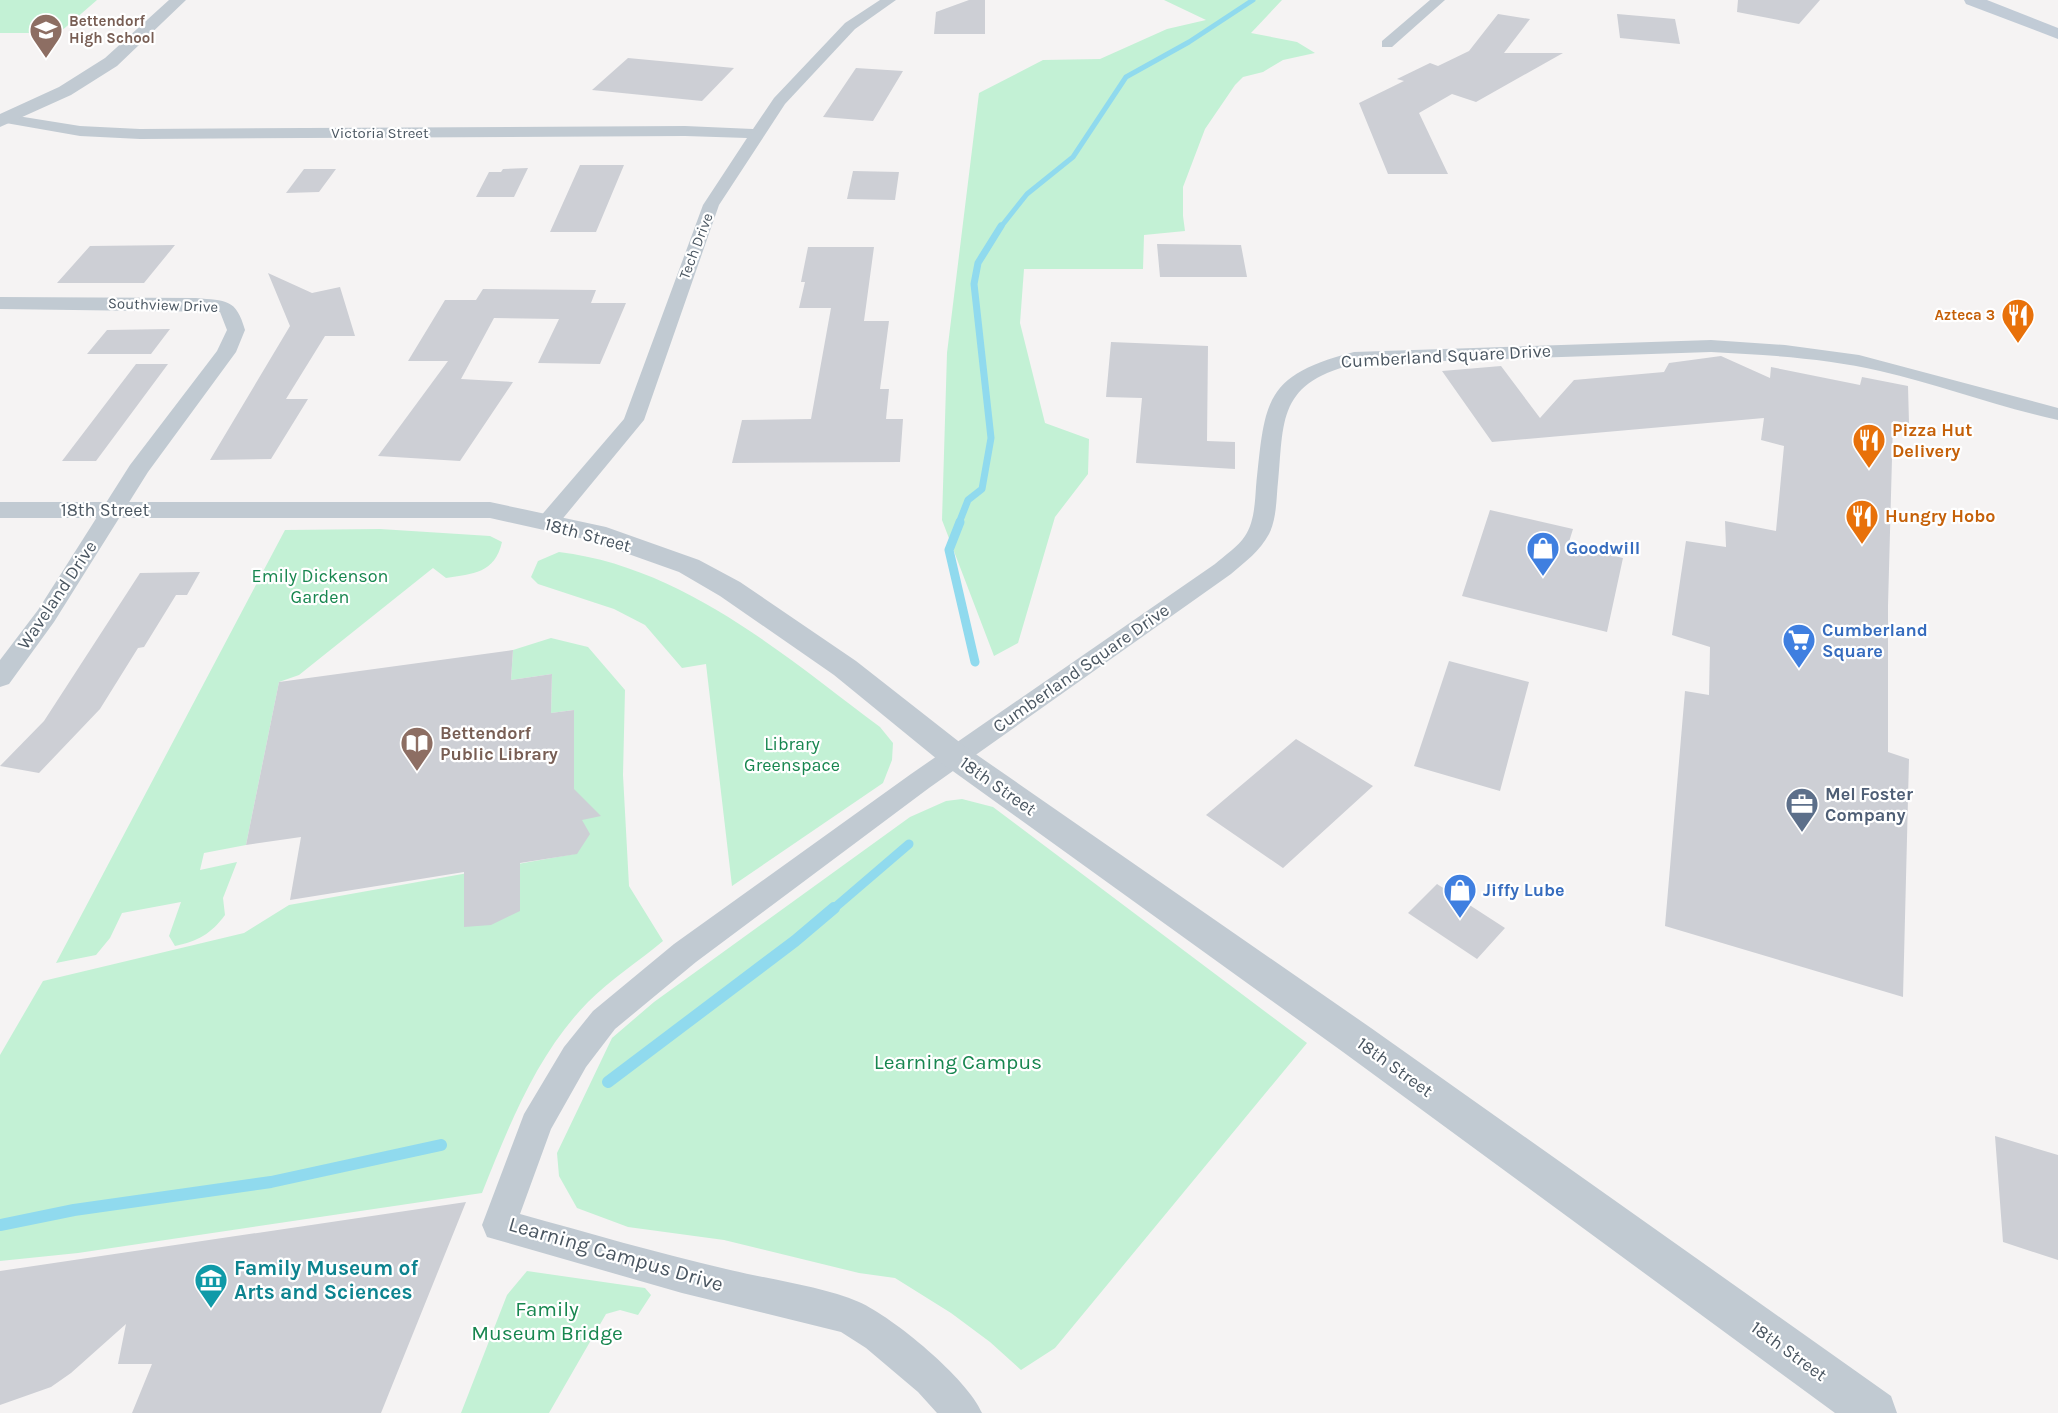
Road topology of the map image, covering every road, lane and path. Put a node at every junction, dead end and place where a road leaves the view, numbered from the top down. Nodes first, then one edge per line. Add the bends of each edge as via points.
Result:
1 (178, 0) edge
2 (890, 0) edge
3 (1437, 0) edge
4 (1972, 0) edge
5 (2058, 34) edge
6 (1387, 44) dead end
7 (2, 120) edge
8 (756, 134) junction
9 (0, 303) edge
10 (2058, 414) edge
11 (0, 510) edge
12 (113, 510) junction
13 (547, 523) junction
14 (0, 678) edge
15 (956, 756) junction
16 (963, 1413) edge
17 (1874, 1413) edge

1 - 7 street via 111,62 65,92
2 - 8 street, Tech Drive via 850,26 779,101
3 - 6 street
4 - 5 main road
7 - 8 street, Victoria Street via 80,131 140,134
8 - 13 street, Tech Drive via 711,205 633,420
9 - 12 street, Southview Drive via 195,304 226,307 232,316 236,330 226,352
10 - 15 street, Cumberland Square Drive via 2014,405 1906,372 1754,348 1386,356 1330,362 1287,389 1280,399 1272,430 1262,524 1247,549
11 - 12 street, 18th Street
12 - 13 street, 18th Street via 490,510
12 - 14 street, Waveland Drive via 46,616
13 - 15 street, 18th Street via 596,533 689,566 730,589 845,668
15 - 16 street, Learning Campus Drive via 685,954 604,1020 575,1057 536,1124 499,1225 682,1276 849,1316 879,1335 931,1379
15 - 17 street, 18th Street via 1367,1046

